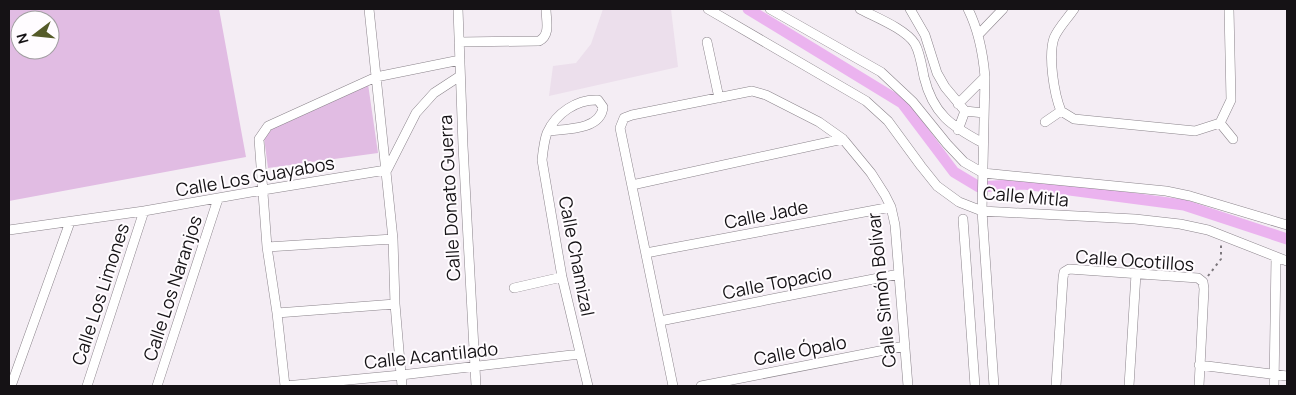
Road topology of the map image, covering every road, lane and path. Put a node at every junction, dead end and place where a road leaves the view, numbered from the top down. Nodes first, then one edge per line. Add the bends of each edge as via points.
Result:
1 (369, 9) edge
2 (458, 9) edge
3 (546, 9) edge
4 (708, 9) edge
5 (770, 9) edge
6 (860, 9) edge
7 (910, 9) edge
8 (1003, 9) edge
9 (1074, 9) edge
10 (1229, 9) edge
11 (970, 10) edge
12 (979, 34) junction
13 (460, 42) junction
14 (706, 42) dead end
15 (460, 60) junction
16 (460, 76) junction
17 (376, 77) junction
18 (985, 77) junction
19 (719, 98) junction
20 (958, 104) junction
21 (965, 111) junction
22 (1060, 112) junction
23 (984, 113) junction
24 (1045, 122) dead end
25 (1220, 123) junction
26 (958, 130) junction
27 (548, 131) junction
28 (843, 139) junction
29 (1233, 139) dead end
30 (983, 142) junction
31 (386, 170) junction
32 (983, 177) junction
33 (632, 185) junction
34 (263, 190) junction
35 (218, 199) junction
36 (982, 206) junction
37 (891, 207) junction
38 (144, 212) junction
39 (963, 219) dead end
40 (70, 222) junction
41 (1287, 224) edge
42 (9, 230) edge
43 (1220, 235) junction
44 (393, 239) junction
45 (267, 247) junction
46 (646, 253) junction
47 (1276, 257) junction
48 (1287, 261) edge
49 (900, 274) junction
50 (1136, 274) junction
51 (562, 277) junction
52 (1202, 282) junction
53 (514, 288) dead end
54 (394, 304) junction
55 (277, 312) junction
56 (660, 321) junction
57 (905, 346) junction
58 (580, 354) junction
59 (1199, 365) junction
60 (475, 366) junction
61 (1274, 374) junction
62 (401, 375) junction
63 (1287, 376) edge
64 (11, 386) edge
65 (87, 386) edge
66 (157, 386) edge
67 (285, 386) edge
68 (402, 386) edge
69 (476, 386) edge
70 (588, 386) edge
71 (673, 386) edge
72 (701, 386) edge
73 (908, 386) edge
74 (975, 386) edge
75 (994, 386) edge
76 (1056, 386) edge
77 (1130, 386) edge
78 (1198, 386) edge
79 (1274, 386) edge

1 - 17 street
2 - 13 street, Calle Donato Guerra
3 - 13 street via 547,34 539,41
4 - 36 street, Calle Mitla via 866,101 888,121 938,186 959,202
5 - 32 street, Calle Mitla via 881,72 913,102 964,162
6 - 26 street via 906,34 915,44 933,103
7 - 20 street via 925,35 937,72
8 - 12 street
9 - 22 street via 1054,38 1052,62
10 - 25 street via 1230,100
11 - 12 street
12 - 18 street
13 - 15 street, Calle Donato Guerra
14 - 19 street
15 - 16 street, Calle Donato Guerra
15 - 17 street
16 - 31 street via 434,93 416,113
16 - 60 street, Calle Donato Guerra
17 - 31 street
17 - 34 street via 268,126 259,139
18 - 20 street
18 - 23 street
19 - 28 street, Calle Simón Bolívar via 752,91 766,95 819,122
19 - 33 street, Calle Simón Bolívar via 624,118 620,128
20 - 21 street
21 - 23 street
21 - 26 street
22 - 24 street
22 - 25 street via 1074,119 1195,131
23 - 30 street
25 - 29 street
26 - 30 street
27 - 27 street, Calle Chamizal via 575,103 598,100 603,107 598,119 587,125
27 - 51 street, Calle Chamizal via 542,160
28 - 33 street
28 - 37 street, Calle Simón Bolívar via 871,173
30 - 32 street
31 - 34 street, Calle Los Guayabos
31 - 44 street
32 - 36 street
32 - 41 street via 1166,191
33 - 46 street
34 - 35 street, Calle Los Guayabos
34 - 45 street
35 - 38 street, Calle Los Guayabos
35 - 66 street, Calle Los Naranjos
36 - 43 street, Calle Mitla via 1180,224
36 - 75 street
37 - 46 street, Calle Jade
37 - 49 street, Calle Simón Bolívar
38 - 40 street, Calle Los Guayabos
38 - 65 street, Calle Los Limones
39 - 74 street
40 - 42 street, Calle Los Guayabos
40 - 64 street
43 - 47 street, Calle Mitla
43 - 52 path via 1221,259
44 - 45 street
44 - 54 street
45 - 55 street
46 - 56 street
47 - 48 street, Calle Mitla
47 - 61 street
49 - 56 street, Calle Topacio
49 - 57 street, Calle Simón Bolívar
50 - 52 street, Calle Ocotillos via 1198,278
50 - 76 street, Calle Ocotillos via 1069,269 1064,272
50 - 77 street
51 - 53 street
51 - 58 street, Calle Chamizal
52 - 59 street
54 - 55 street
54 - 62 street
55 - 67 street
56 - 71 street
57 - 72 street, Calle Ópalo
57 - 73 street, Calle Simón Bolívar
58 - 60 street, Calle Acantilado
58 - 70 street, Calle Chamizal
59 - 61 street
59 - 78 street
60 - 62 street, Calle Acantilado
60 - 69 street, Calle Donato Guerra
61 - 63 street
61 - 79 street
62 - 67 street, Calle Acantilado
62 - 68 street

